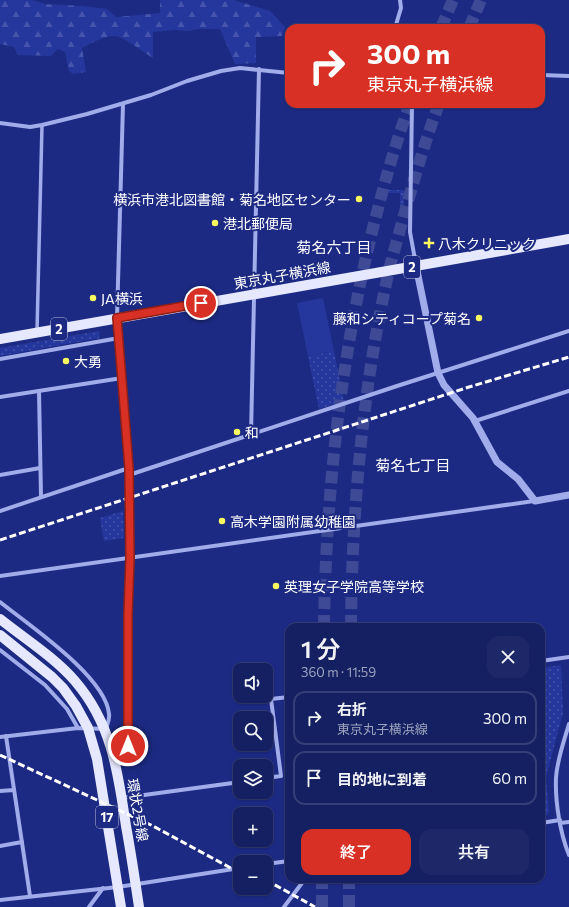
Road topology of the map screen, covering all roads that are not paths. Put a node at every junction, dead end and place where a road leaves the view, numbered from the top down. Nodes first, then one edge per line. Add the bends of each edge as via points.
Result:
1 (400, 0) edge
2 (397, 24) edge
3 (259, 69) junction
4 (285, 72) edge
5 (545, 75) edge
6 (569, 76) edge
7 (123, 104) junction
8 (412, 108) edge
9 (0, 123) edge
10 (42, 125) junction
11 (569, 239) edge
12 (416, 266) junction
13 (254, 294) junction
14 (117, 318) junction
15 (569, 331) edge
16 (36, 333) junction
17 (119, 338) junction
18 (0, 339) edge
19 (0, 359) edge
20 (438, 373) junction
21 (122, 378) junction
22 (569, 390) edge
23 (39, 391) junction
24 (0, 397) edge
25 (475, 421) junction
26 (251, 435) junction
27 (40, 468) junction
28 (129, 468) junction
29 (129, 475) junction
30 (0, 476) edge
31 (569, 495) edge
32 (41, 497) junction
33 (535, 500) junction
34 (0, 510) edge
35 (130, 558) junction
36 (0, 576) edge
37 (0, 602) edge
38 (0, 619) edge
39 (0, 635) edge
40 (0, 650) edge
41 (569, 657) edge
42 (545, 661) edge
43 (285, 697) edge
44 (569, 724) edge
45 (83, 728) junction
46 (106, 729) junction
47 (6, 736) junction
48 (0, 737) edge
49 (114, 754) junction
50 (273, 777) edge
51 (233, 783) edge
52 (14, 790) junction
53 (0, 792) edge
54 (122, 798) junction
55 (560, 822) junction
56 (569, 822) edge
57 (545, 823) edge
58 (22, 842) junction
59 (0, 846) edge
60 (569, 855) edge
61 (285, 862) edge
62 (273, 863) edge
63 (233, 869) edge
64 (302, 883) edge
65 (136, 884) junction
66 (118, 887) junction
67 (103, 888) junction
68 (30, 896) junction
69 (0, 900) edge
70 (89, 907) edge
71 (121, 907) edge
72 (139, 907) edge
73 (284, 907) edge

1 - 2 street
3 - 4 street
3 - 7 street via 221,71
3 - 13 street
5 - 6 street
7 - 10 street
7 - 14 street
8 - 12 street via 410,232
9 - 10 street via 30,127
10 - 16 street
11 - 12 main road, 東京丸子横浜線 / 2
12 - 13 main road, 東京丸子横浜線 / 2
12 - 20 street
13 - 14 main road, 東京丸子横浜線 / 2
13 - 26 street
14 - 16 main road, 東京丸子横浜線 / 2
14 - 17 street
15 - 20 street
16 - 18 main road, 東京丸子横浜線 / 2
17 - 19 street
17 - 21 street
20 - 25 street via 444,385
20 - 26 street
21 - 23 street
21 - 28 street
22 - 25 street
23 - 24 street
23 - 27 street
25 - 33 street via 497,462 518,479
26 - 29 street
27 - 30 street
27 - 32 street
28 - 29 street
28 - 32 street
29 - 35 street
31 - 33 street
32 - 34 street
33 - 35 street
35 - 36 street
35 - 49 street via 128,746
37 - 46 street via 63,652 87,676 107,704 110,716
38 - 46 main road, 環状2号線 / 17 via 78,684
39 - 45 main road, 17 via 63,688 76,706
40 - 45 street via 45,685
41 - 42 street
43 - 50 street via 271,699 281,776
44 - 55 street via 556,778
45 - 46 street
45 - 47 street
45 - 66 main road, 17 via 97,759
46 - 49 main road, 環状2号線 / 17
47 - 48 street
47 - 52 street
49 - 54 main road, 環状2号線 / 17
51 - 54 street
52 - 53 street
52 - 58 street
54 - 65 main road, 環状2号線 / 17
55 - 56 street
55 - 57 street
55 - 60 street
58 - 59 street
58 - 68 street
61 - 62 street
63 - 65 street
64 - 73 street
65 - 66 street
65 - 72 main road, 環状2号線 / 17
66 - 67 street
66 - 71 main road, 17
67 - 68 street
67 - 70 street
68 - 69 street

